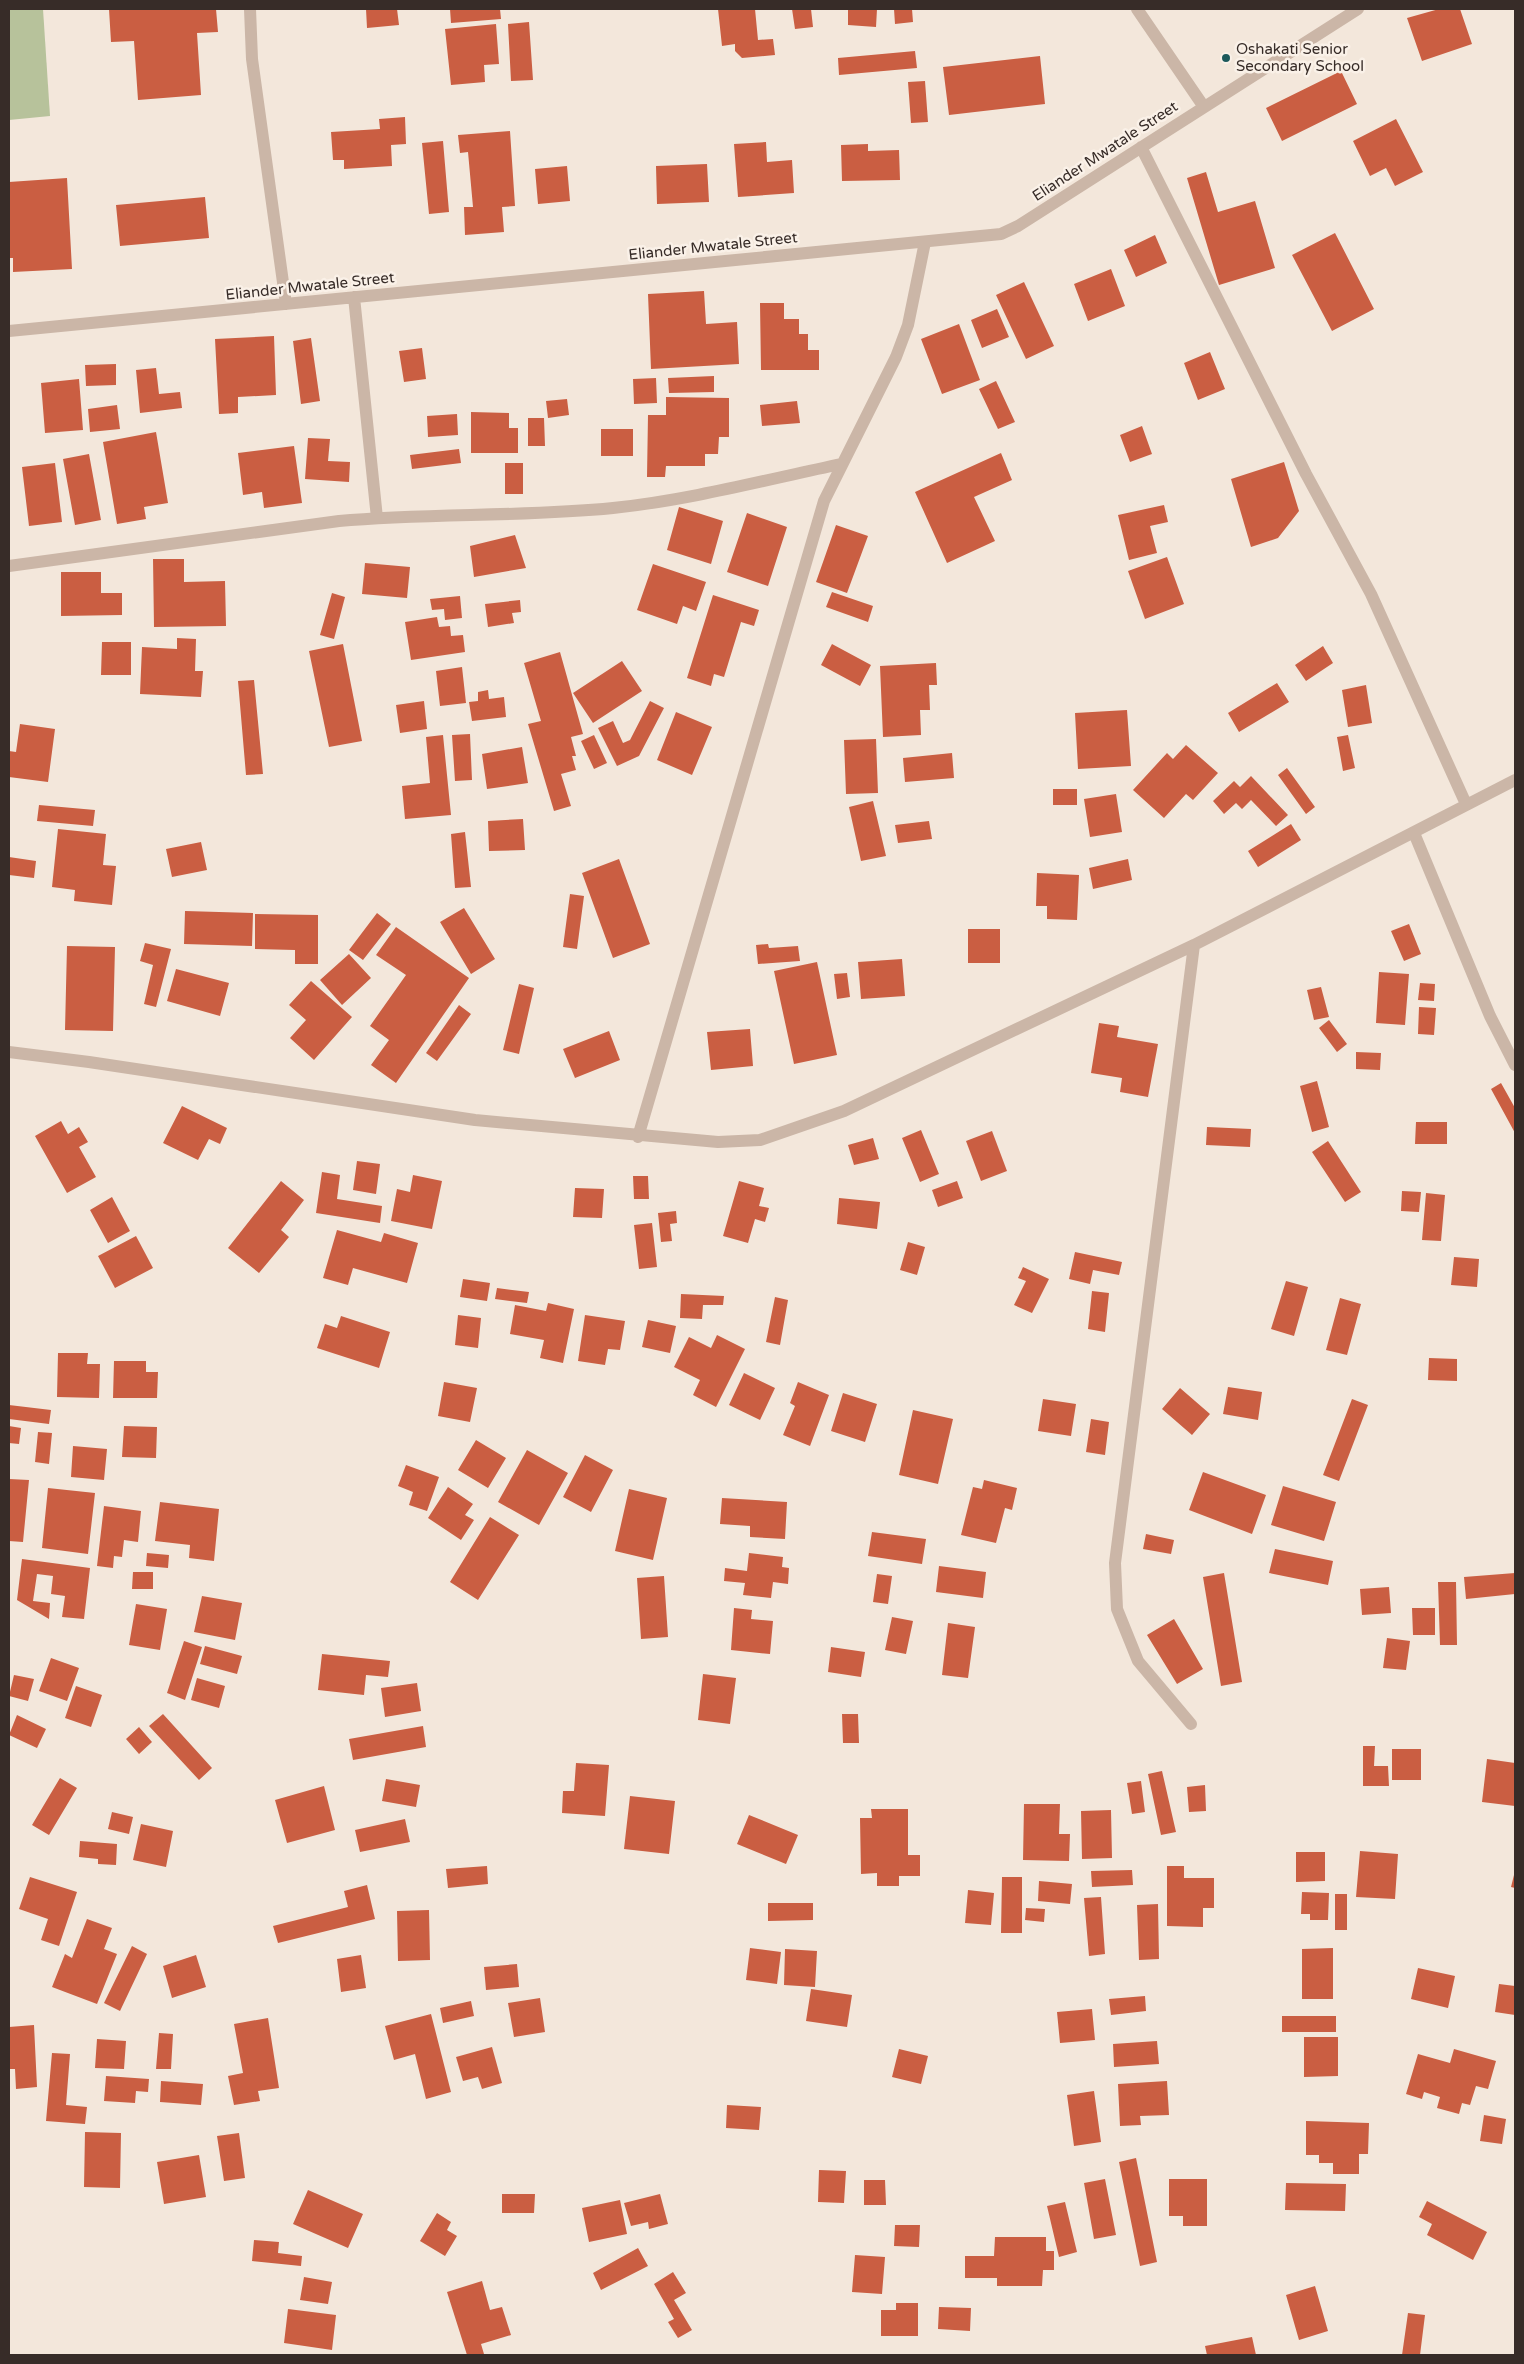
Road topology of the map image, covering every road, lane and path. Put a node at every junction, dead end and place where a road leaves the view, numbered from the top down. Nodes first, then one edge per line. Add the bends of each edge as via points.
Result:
1 (250, 9) edge
2 (1137, 9) edge
3 (1358, 9) edge
4 (1204, 107) junction
5 (1141, 147) junction
6 (924, 242) junction
7 (354, 297) junction
8 (286, 304) junction
9 (9, 331) edge
10 (840, 464) junction
11 (377, 518) junction
12 (9, 566) edge
13 (1515, 780) edge
14 (1466, 804) junction
15 (1414, 833) junction
16 (1194, 945) junction
17 (9, 1052) edge
18 (1515, 1065) edge
19 (638, 1137) junction
20 (1191, 1724) dead end

1 - 8 street via 252,59
2 - 4 street
3 - 4 street, Eliander Mwatale Street
4 - 5 street, Eliander Mwatale Street
5 - 6 street, Eliander Mwatale Street via 1001,234
5 - 14 street via 1306,474 1371,594
6 - 7 street, Eliander Mwatale Street
6 - 10 street via 908,325 899,349
7 - 8 street, Eliander Mwatale Street
7 - 11 street
8 - 9 street, Eliander Mwatale Street
10 - 11 street via 672,500 614,508
10 - 19 street via 824,501
11 - 12 street
13 - 14 street
14 - 15 street
15 - 16 street
15 - 18 street via 1490,1016
16 - 19 street via 844,1111 805,1125 760,1140 718,1142
16 - 20 street via 1114,1563 1117,1609 1138,1661
17 - 19 street via 475,1120

